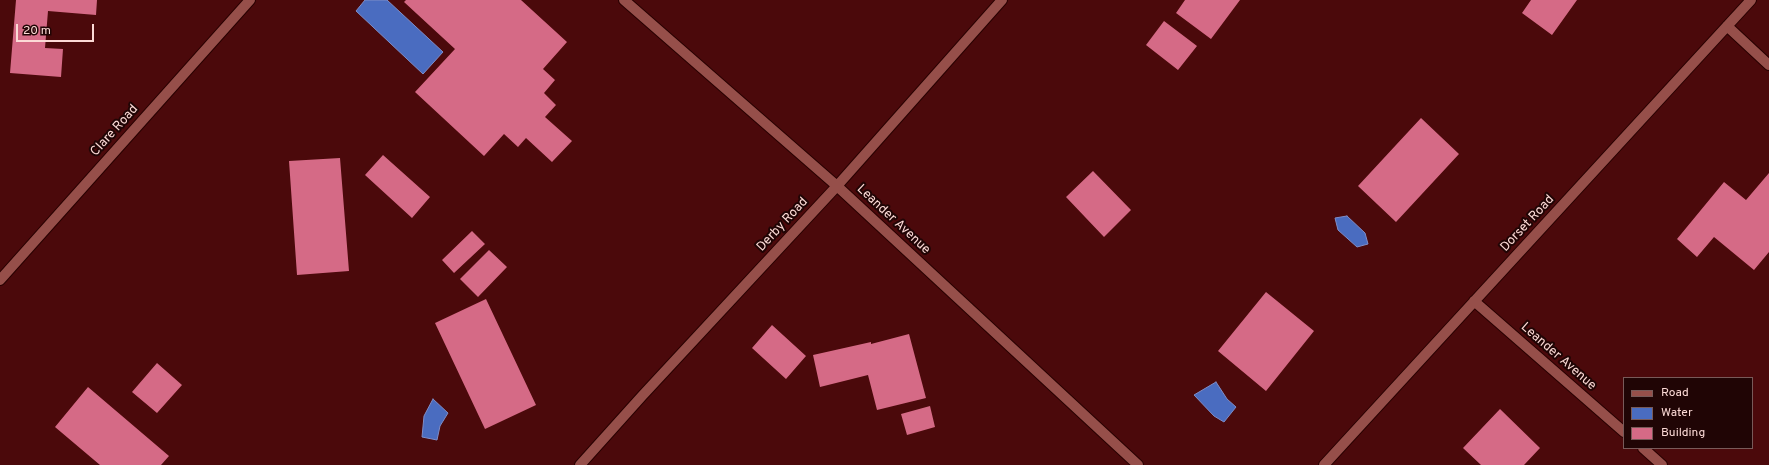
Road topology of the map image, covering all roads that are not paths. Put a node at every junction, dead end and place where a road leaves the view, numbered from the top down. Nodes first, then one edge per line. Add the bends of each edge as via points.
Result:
1 (250, 0) edge
2 (624, 0) edge
3 (1002, 0) edge
4 (1751, 0) edge
5 (1727, 26) junction
6 (1769, 65) edge
7 (837, 186) junction
8 (0, 280) edge
9 (1474, 301) junction
10 (1623, 431) edge
11 (1644, 449) edge
12 (580, 465) edge
13 (1138, 465) edge
14 (1324, 465) edge
15 (1662, 465) edge

1 - 8 street, Clare Road
2 - 7 street, Leander Avenue
3 - 7 street, Derby Road
4 - 5 street, Dorset Road
5 - 6 street
5 - 9 street, Dorset Road
7 - 12 street, Derby Road
7 - 13 street, Leander Avenue
9 - 10 street, Leander Avenue
9 - 14 street, Dorset Road
11 - 15 street

